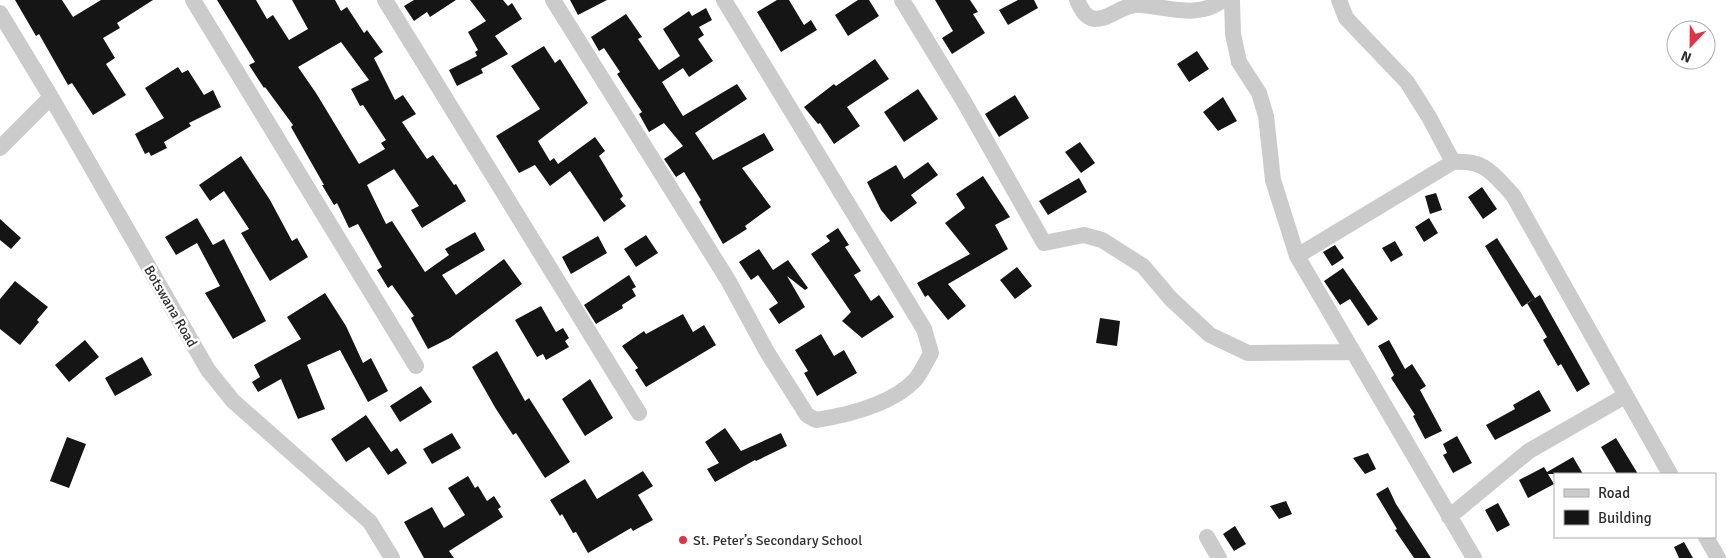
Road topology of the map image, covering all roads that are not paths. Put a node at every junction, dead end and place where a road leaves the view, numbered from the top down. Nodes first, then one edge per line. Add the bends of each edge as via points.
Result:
1 (193, 0) edge
2 (385, 0) edge
3 (553, 0) edge
4 (724, 0) edge
5 (902, 0) edge
6 (1077, 0) edge
7 (1223, 0) edge
8 (1232, 0) edge
9 (1339, 0) edge
10 (0, 13) edge
11 (51, 98) junction
12 (0, 148) edge
13 (1453, 162) junction
14 (1297, 256) junction
15 (1352, 352) junction
16 (416, 366) dead end
17 (1625, 396) junction
18 (639, 413) dead end
19 (1669, 473) edge
20 (1449, 517) junction
21 (1207, 537) dead end
22 (1707, 538) edge
23 (392, 558) edge
24 (1219, 558) edge
25 (1474, 558) edge
26 (1718, 558) edge

1 - 16 street
2 - 18 street
3 - 4 street via 728,280 798,403 807,415 816,420 829,418 895,395 915,379 931,353 924,329
5 - 15 street via 1044,243 1084,235 1102,240 1142,266 1171,299 1210,335 1248,353
6 - 7 street via 1083,12 1091,18 1105,17 1128,6 1206,10
8 - 14 street via 1239,62 1258,93 1263,108 1272,180
9 - 13 street via 1346,18 1407,82
10 - 11 street, Botswana Road
11 - 12 street
11 - 23 street, Botswana Road via 208,370 239,407 370,522
13 - 14 street
13 - 17 street via 1477,162 1494,174 1513,195
14 - 15 street
15 - 20 street
17 - 19 street
17 - 20 street via 1529,451
20 - 25 street
21 - 24 street
22 - 26 street

